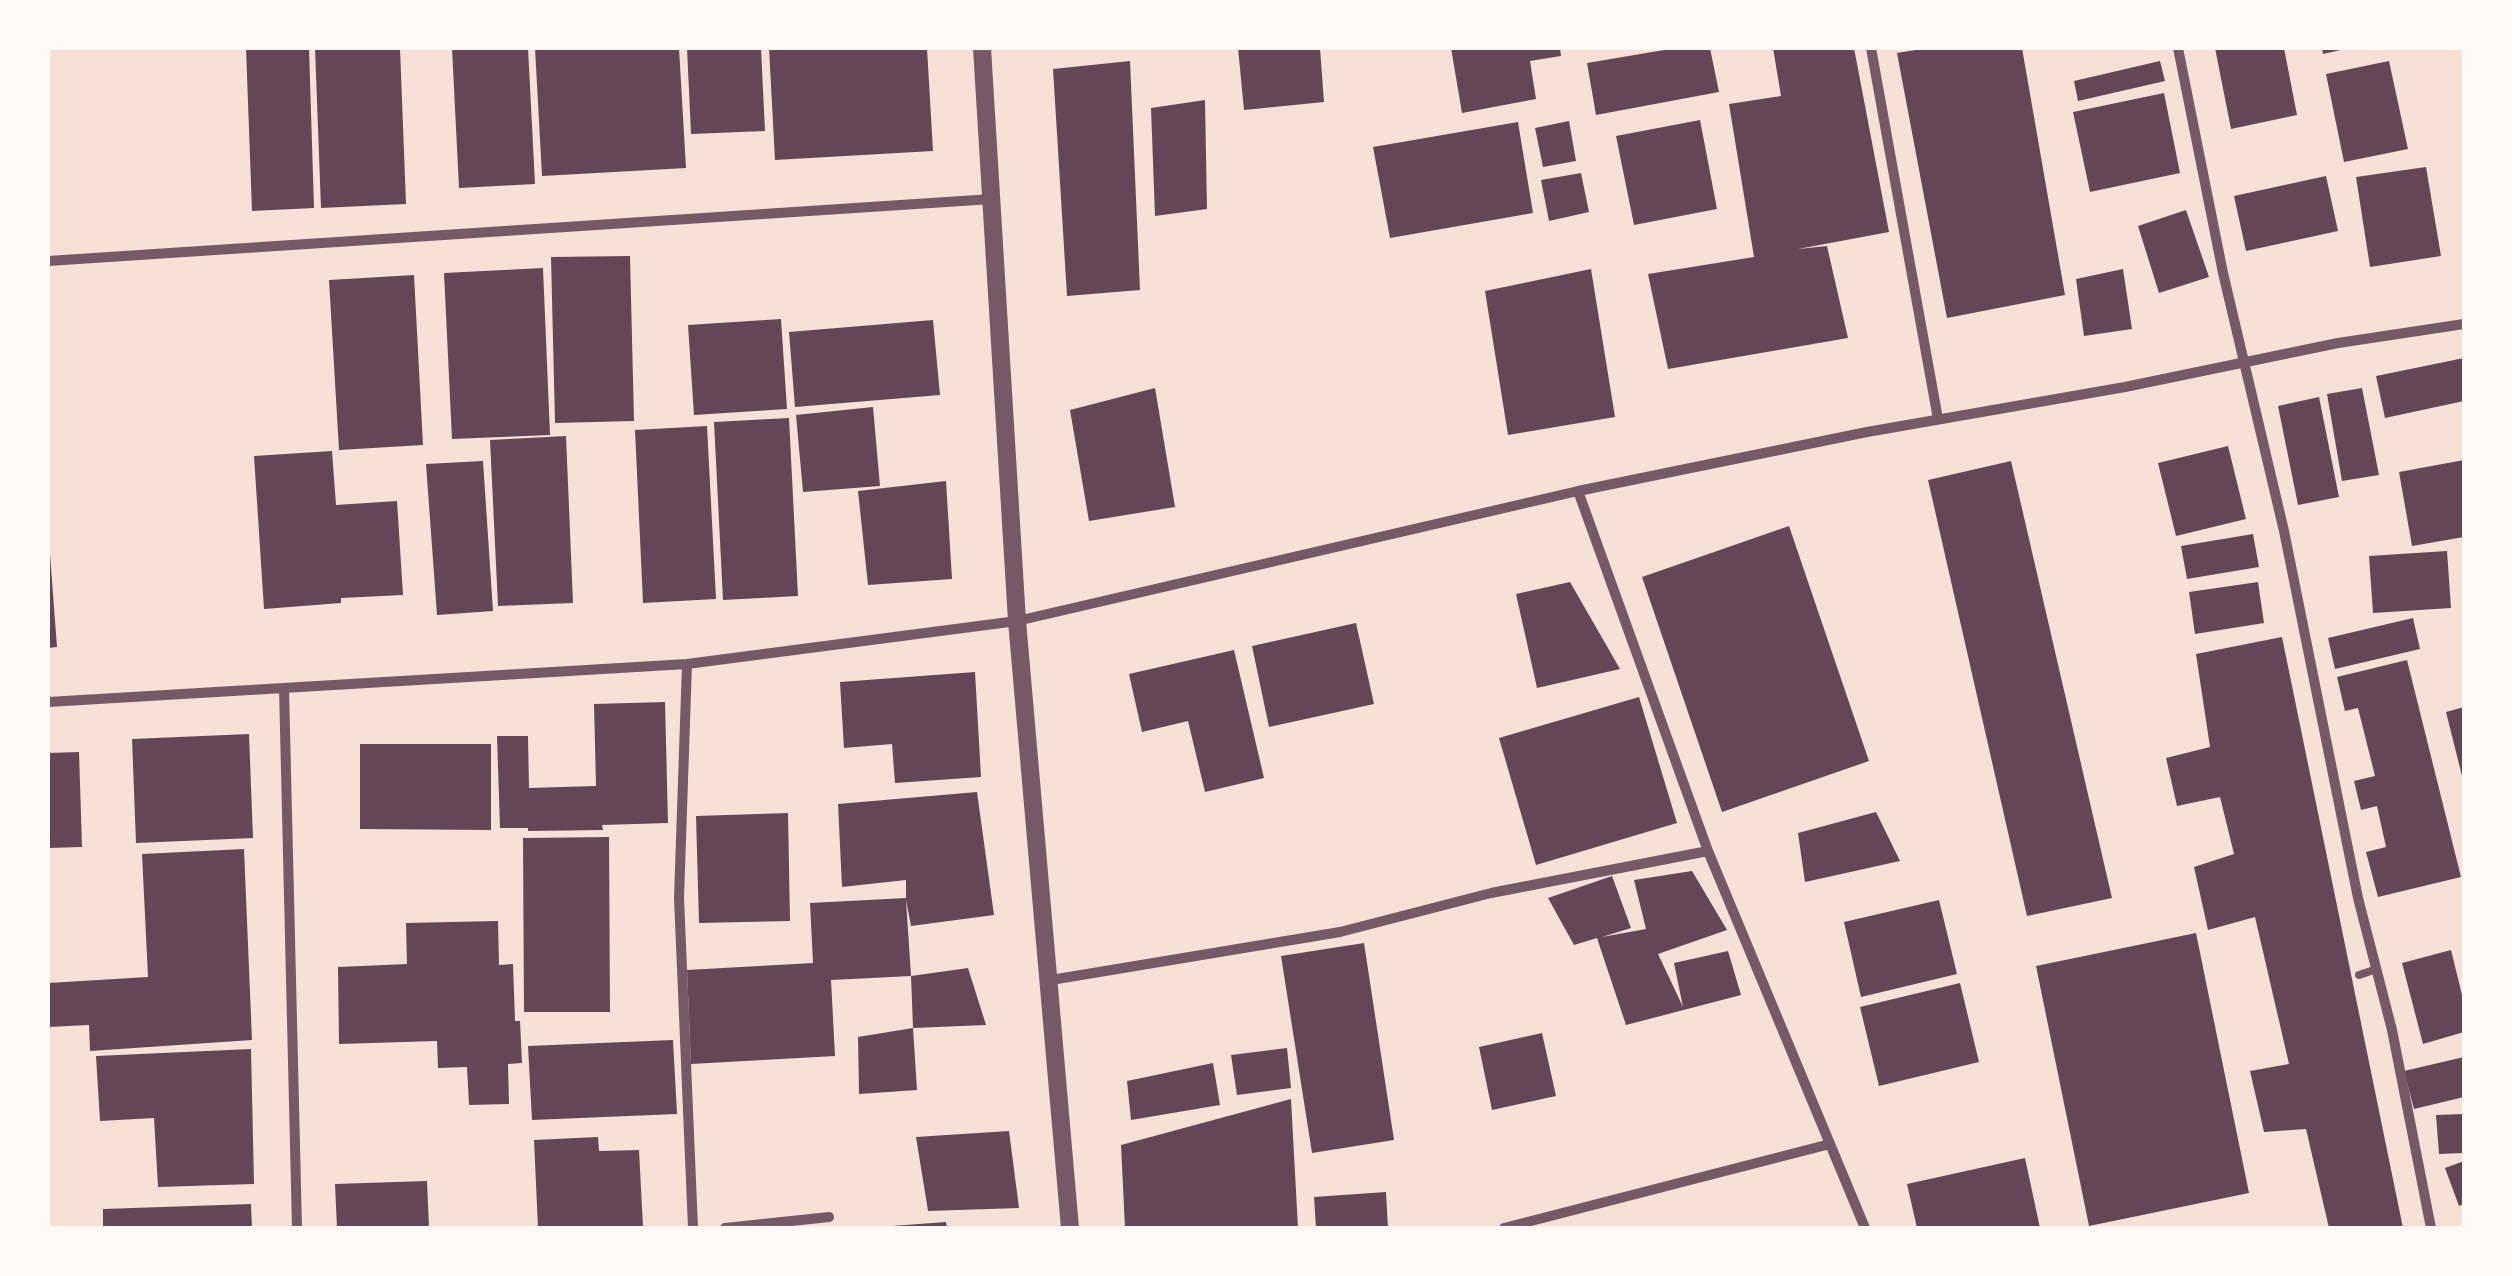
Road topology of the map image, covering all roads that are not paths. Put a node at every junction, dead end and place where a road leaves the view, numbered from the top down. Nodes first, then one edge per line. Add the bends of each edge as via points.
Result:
1 (982, 48) edge
2 (1871, 48) edge
3 (2178, 48) edge
4 (992, 199) junction
5 (48, 261) edge
6 (2464, 324) edge
7 (2246, 362) junction
8 (1938, 420) junction
9 (1578, 492) junction
10 (1017, 621) junction
11 (686, 664) junction
12 (284, 688) junction
13 (48, 702) edge
14 (1708, 852) junction
15 (2376, 970) junction
16 (2358, 975) dead end
17 (1051, 980) junction
18 (1830, 1144) junction
19 (829, 1217) dead end
20 (296, 1228) edge
21 (693, 1228) edge
22 (725, 1228) edge
23 (1070, 1228) edge
24 (1504, 1228) edge
25 (1865, 1228) edge
26 (2431, 1228) edge

1 - 4 street
2 - 8 street
3 - 7 street
4 - 5 street
4 - 10 street
6 - 7 street
7 - 8 street
7 - 15 street
8 - 9 street
9 - 10 street
9 - 14 street
10 - 11 street
10 - 17 street
11 - 12 street
11 - 21 street via 679,898
12 - 13 street
12 - 20 street
14 - 17 street via 1491,893 1340,932
14 - 18 street
15 - 16 lane
15 - 26 street
17 - 23 street
18 - 24 street
18 - 25 street
19 - 22 street

